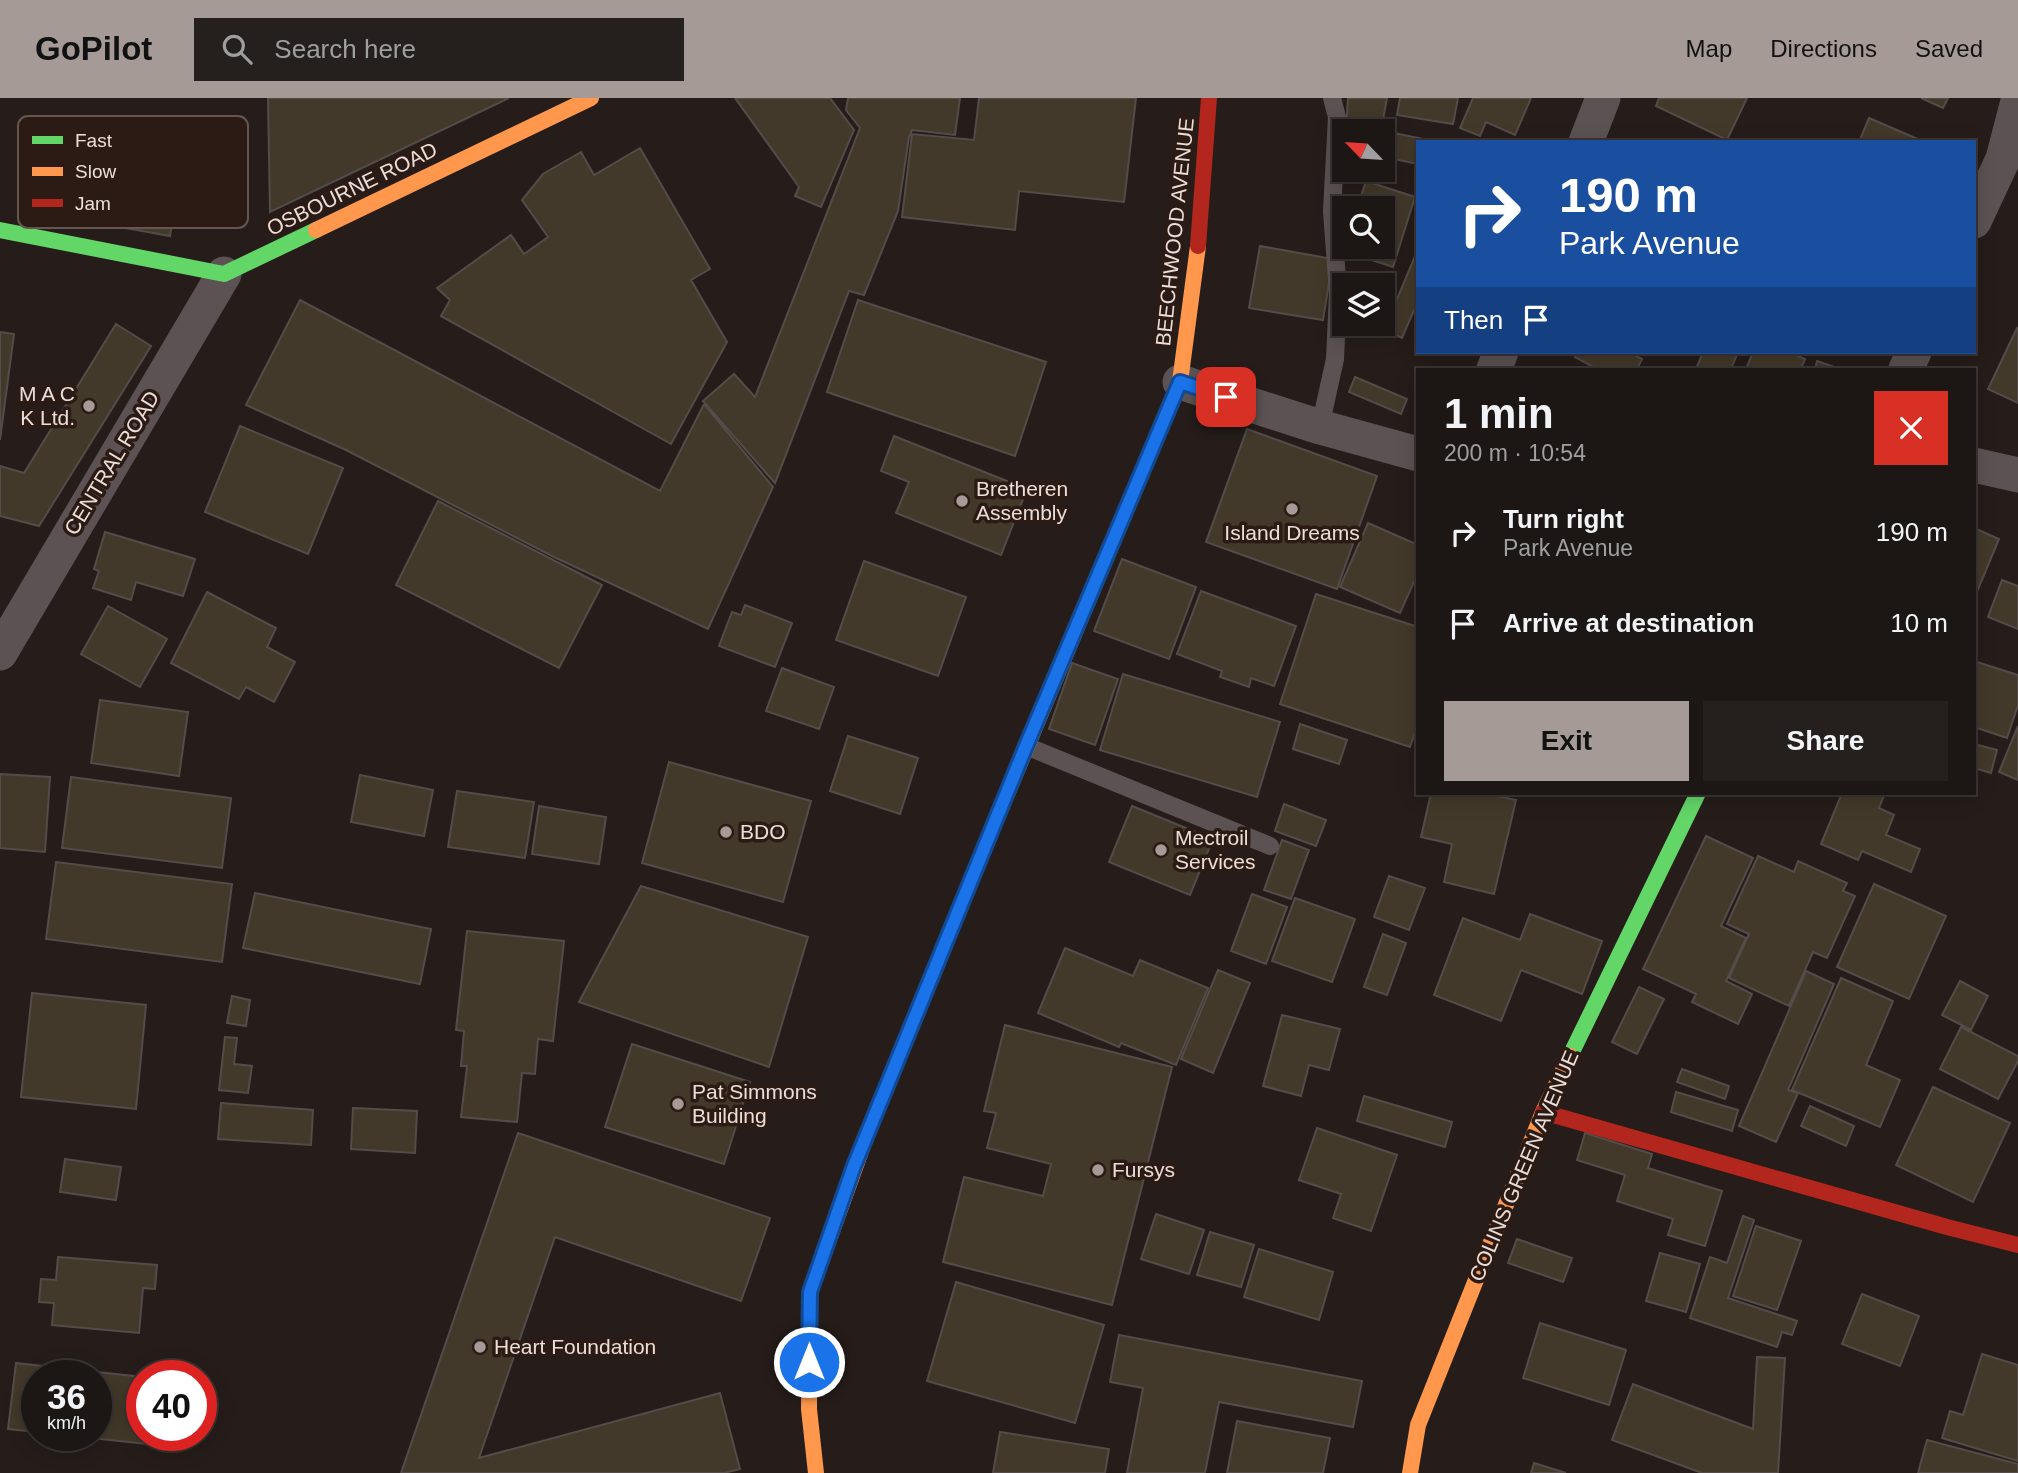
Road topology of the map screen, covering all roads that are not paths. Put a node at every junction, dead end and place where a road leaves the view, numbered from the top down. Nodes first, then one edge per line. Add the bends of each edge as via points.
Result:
1 (591, 98) edge
2 (1209, 98) edge
3 (1332, 98) edge
4 (1604, 98) edge
5 (2018, 102) edge
6 (1587, 140) edge
7 (2010, 159) edge
8 (1976, 218) edge
9 (0, 230) edge
10 (225, 274) junction
11 (1180, 382) junction
12 (1320, 427) junction
13 (1416, 453) edge
14 (1976, 465) edge
15 (2018, 475) edge
16 (0, 653) edge
17 (1026, 746) junction
18 (1697, 795) edge
19 (1270, 846) dead end
20 (1542, 1111) junction
21 (2018, 1245) edge
22 (816, 1473) edge
23 (1410, 1473) edge

1 - 10 street, OSBOURNE ROAD
2 - 11 street, BEECHWOOD AVENUE via 1200,231
3 - 12 lane via 1337,117 1332,211 1338,293 1335,359
4 - 6 street
5 - 7 street
7 - 8 street
9 - 10 street
10 - 16 street, CENTRAL ROAD
11 - 12 street
11 - 17 street, BEECHWOOD AVENUE
12 - 13 street
14 - 15 street
17 - 19 lane
17 - 22 street, BEECHWOOD AVENUE via 854,1166 810,1292 809,1409
18 - 20 street, COLINS GREEN AVENUE
20 - 21 street
20 - 23 street, COLINS GREEN AVENUE via 1418,1425

